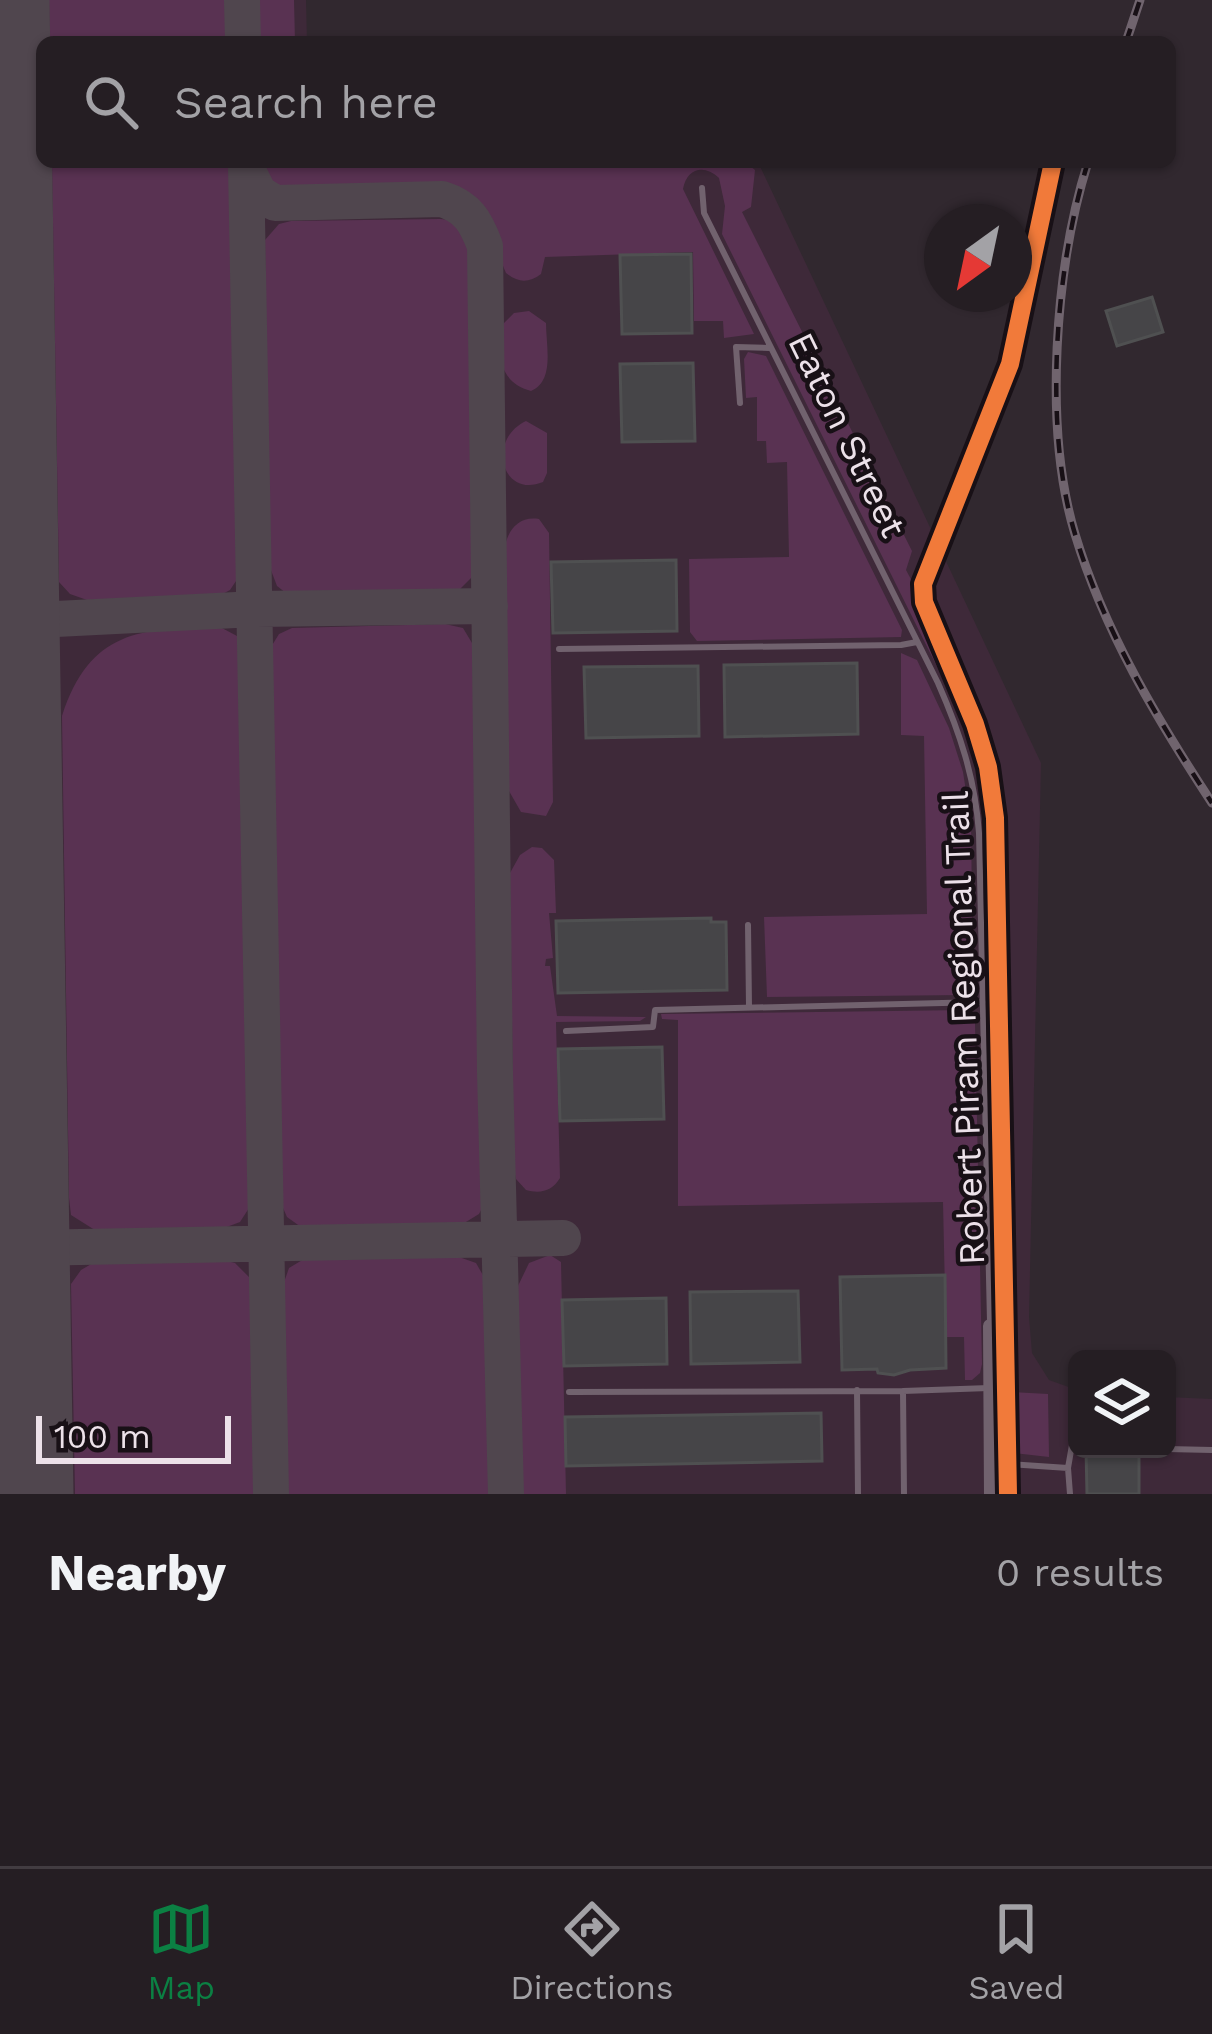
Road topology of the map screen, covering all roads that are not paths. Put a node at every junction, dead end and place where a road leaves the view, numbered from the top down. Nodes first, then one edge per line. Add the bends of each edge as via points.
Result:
1 (701, 188) dead end
2 (770, 348) junction
3 (740, 403) dead end
4 (916, 642) junction
5 (559, 649) dead end
6 (748, 925) dead end
7 (982, 1002) junction
8 (749, 1007) junction
9 (566, 1031) dead end
10 (990, 1326) joint
11 (990, 1388) junction
12 (857, 1390) junction
13 (903, 1391) junction
14 (568, 1392) dead end
15 (1176, 1449) edge
16 (1212, 1450) edge
17 (1070, 1458) edge
18 (991, 1463) junction
19 (1068, 1468) junction
20 (858, 1494) edge
21 (904, 1494) edge
22 (991, 1494) edge
23 (1070, 1494) edge

1 - 2 lane, Eaton Street via 704,213
2 - 3 lane via 736,347
2 - 4 lane, Eaton Street
4 - 5 lane
4 - 7 lane, Eaton Street via 959,730 974,787
6 - 8 lane
7 - 8 lane
7 - 10 lane, Eaton Street
8 - 9 lane via 655,1010 653,1027
10 - 11 street, Eaton Street
11 - 13 lane
11 - 18 street, Eaton Street
12 - 13 lane
12 - 14 lane
12 - 20 lane
13 - 21 lane
15 - 16 lane
17 - 19 lane
18 - 19 lane
18 - 22 street, Eaton Street
19 - 23 lane

